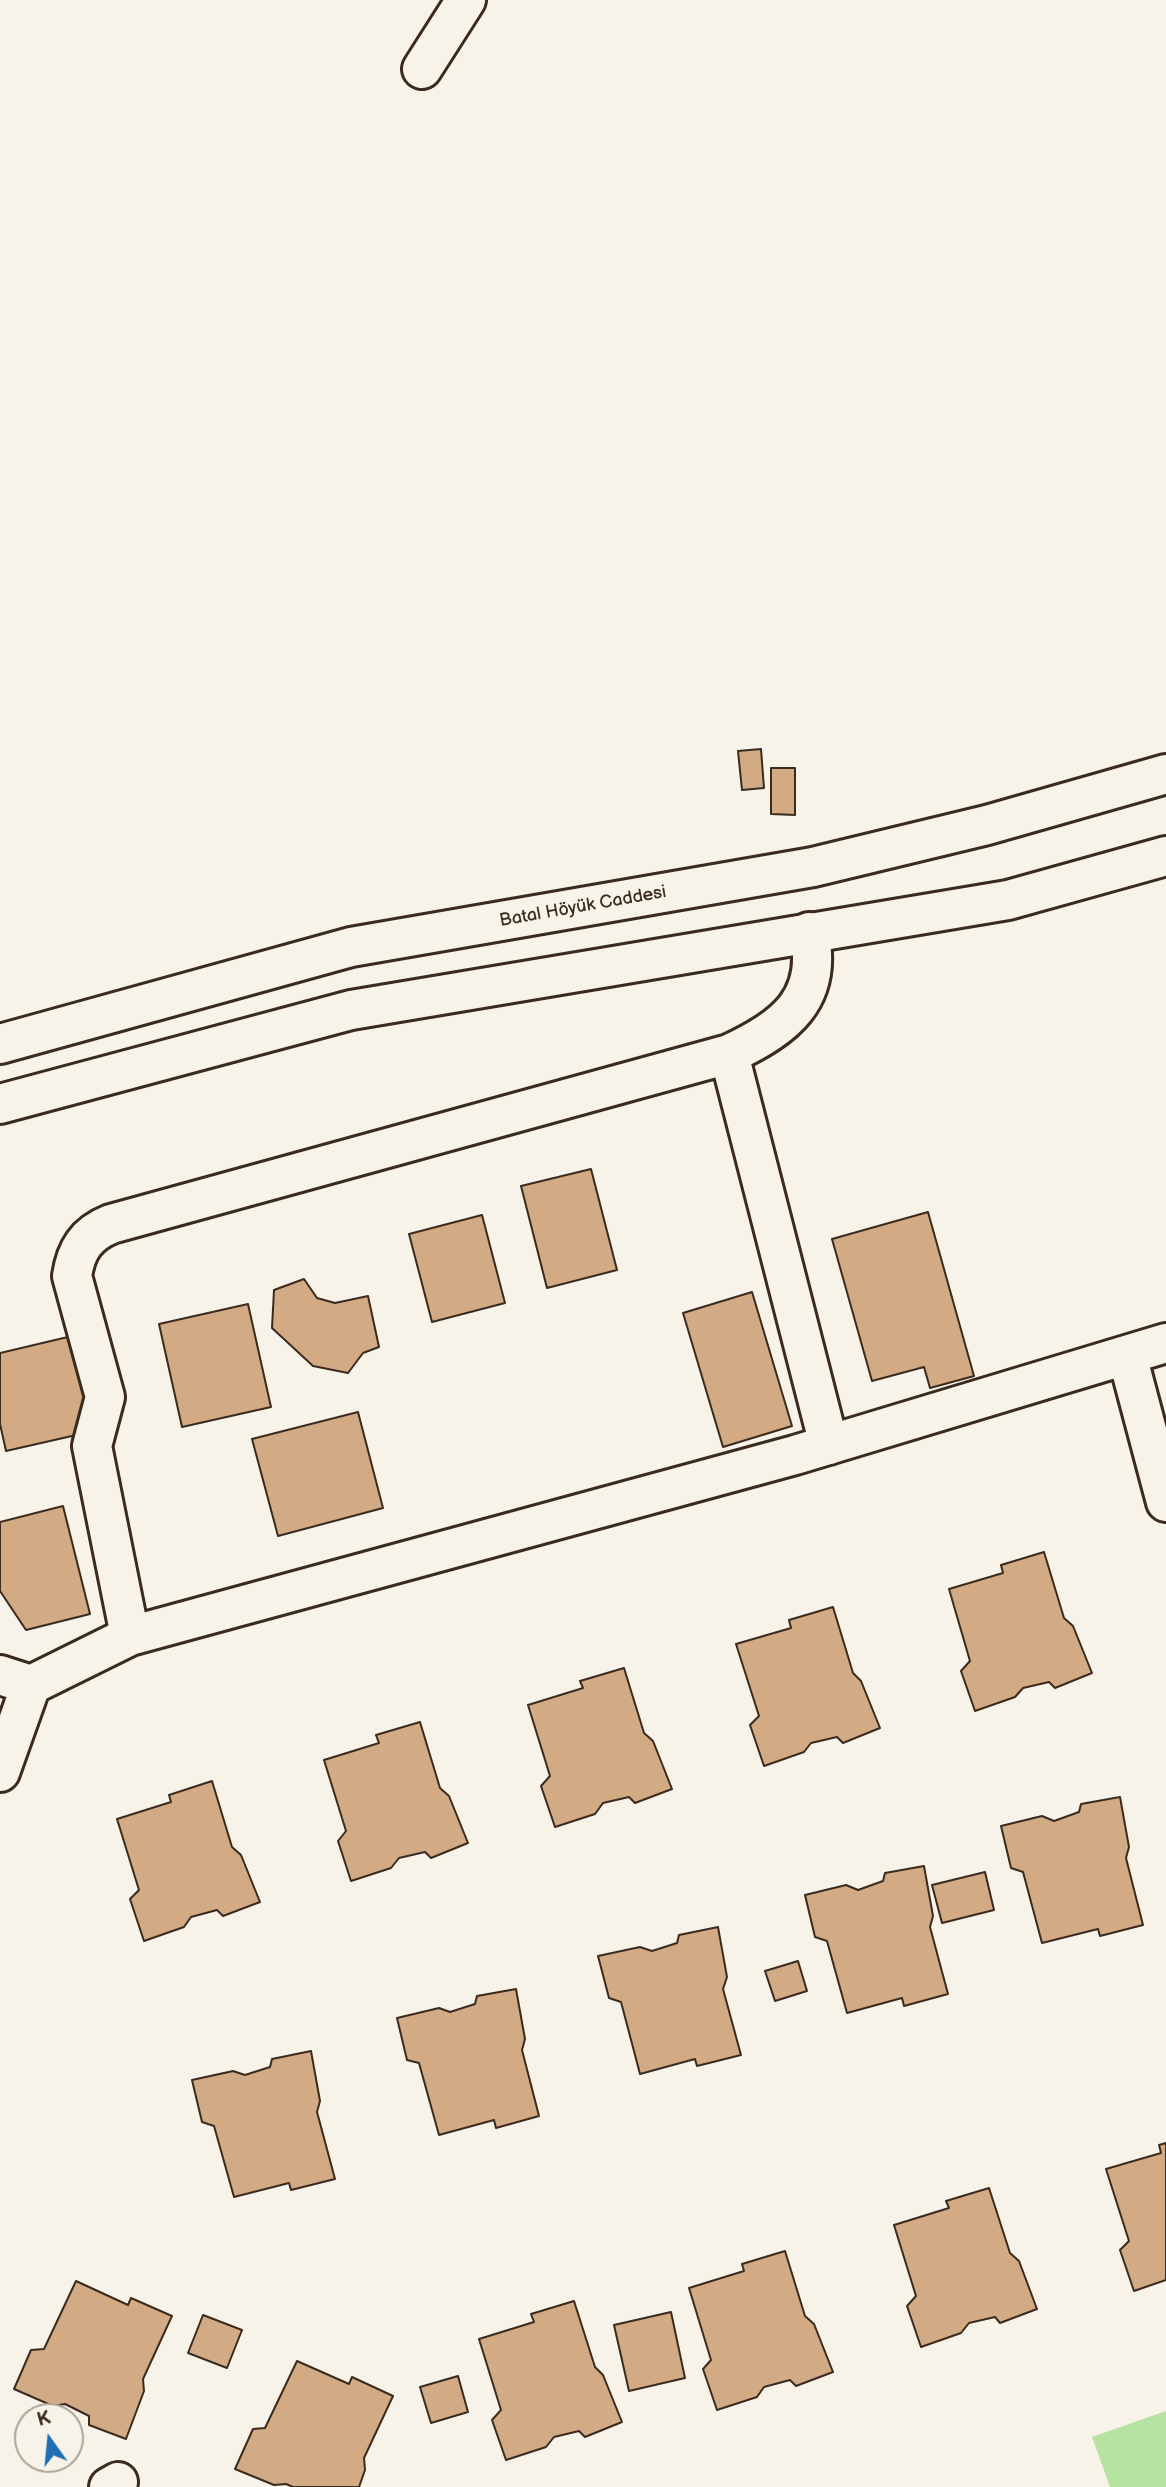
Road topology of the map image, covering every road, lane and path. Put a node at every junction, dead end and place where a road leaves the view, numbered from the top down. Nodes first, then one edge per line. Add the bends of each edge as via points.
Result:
1 (466, 0) edge
2 (422, 69) dead end
3 (1166, 774) edge
4 (1166, 856) edge
5 (808, 932) junction
6 (0, 1044) edge
7 (729, 1054) junction
8 (0, 1104) edge
9 (1166, 1343) edge
10 (1127, 1355) junction
11 (829, 1445) junction
12 (1166, 1502) edge
13 (130, 1636) junction
14 (16, 1680) edge
15 (0, 1772) edge

1 - 2 street
3 - 6 street, Batal Höyük Caddesi via 987,825 813,867 351,947
4 - 5 street via 1008,900
5 - 7 street via 812,968 807,991 796,1010 755,1042
5 - 8 street via 351,1010
7 - 11 street
7 - 13 street via 111,1224 90,1235 81,1244 72,1276 105,1396 92,1446
9 - 10 street
10 - 11 street
10 - 12 street
11 - 13 street
13 - 14 street
14 - 15 street

